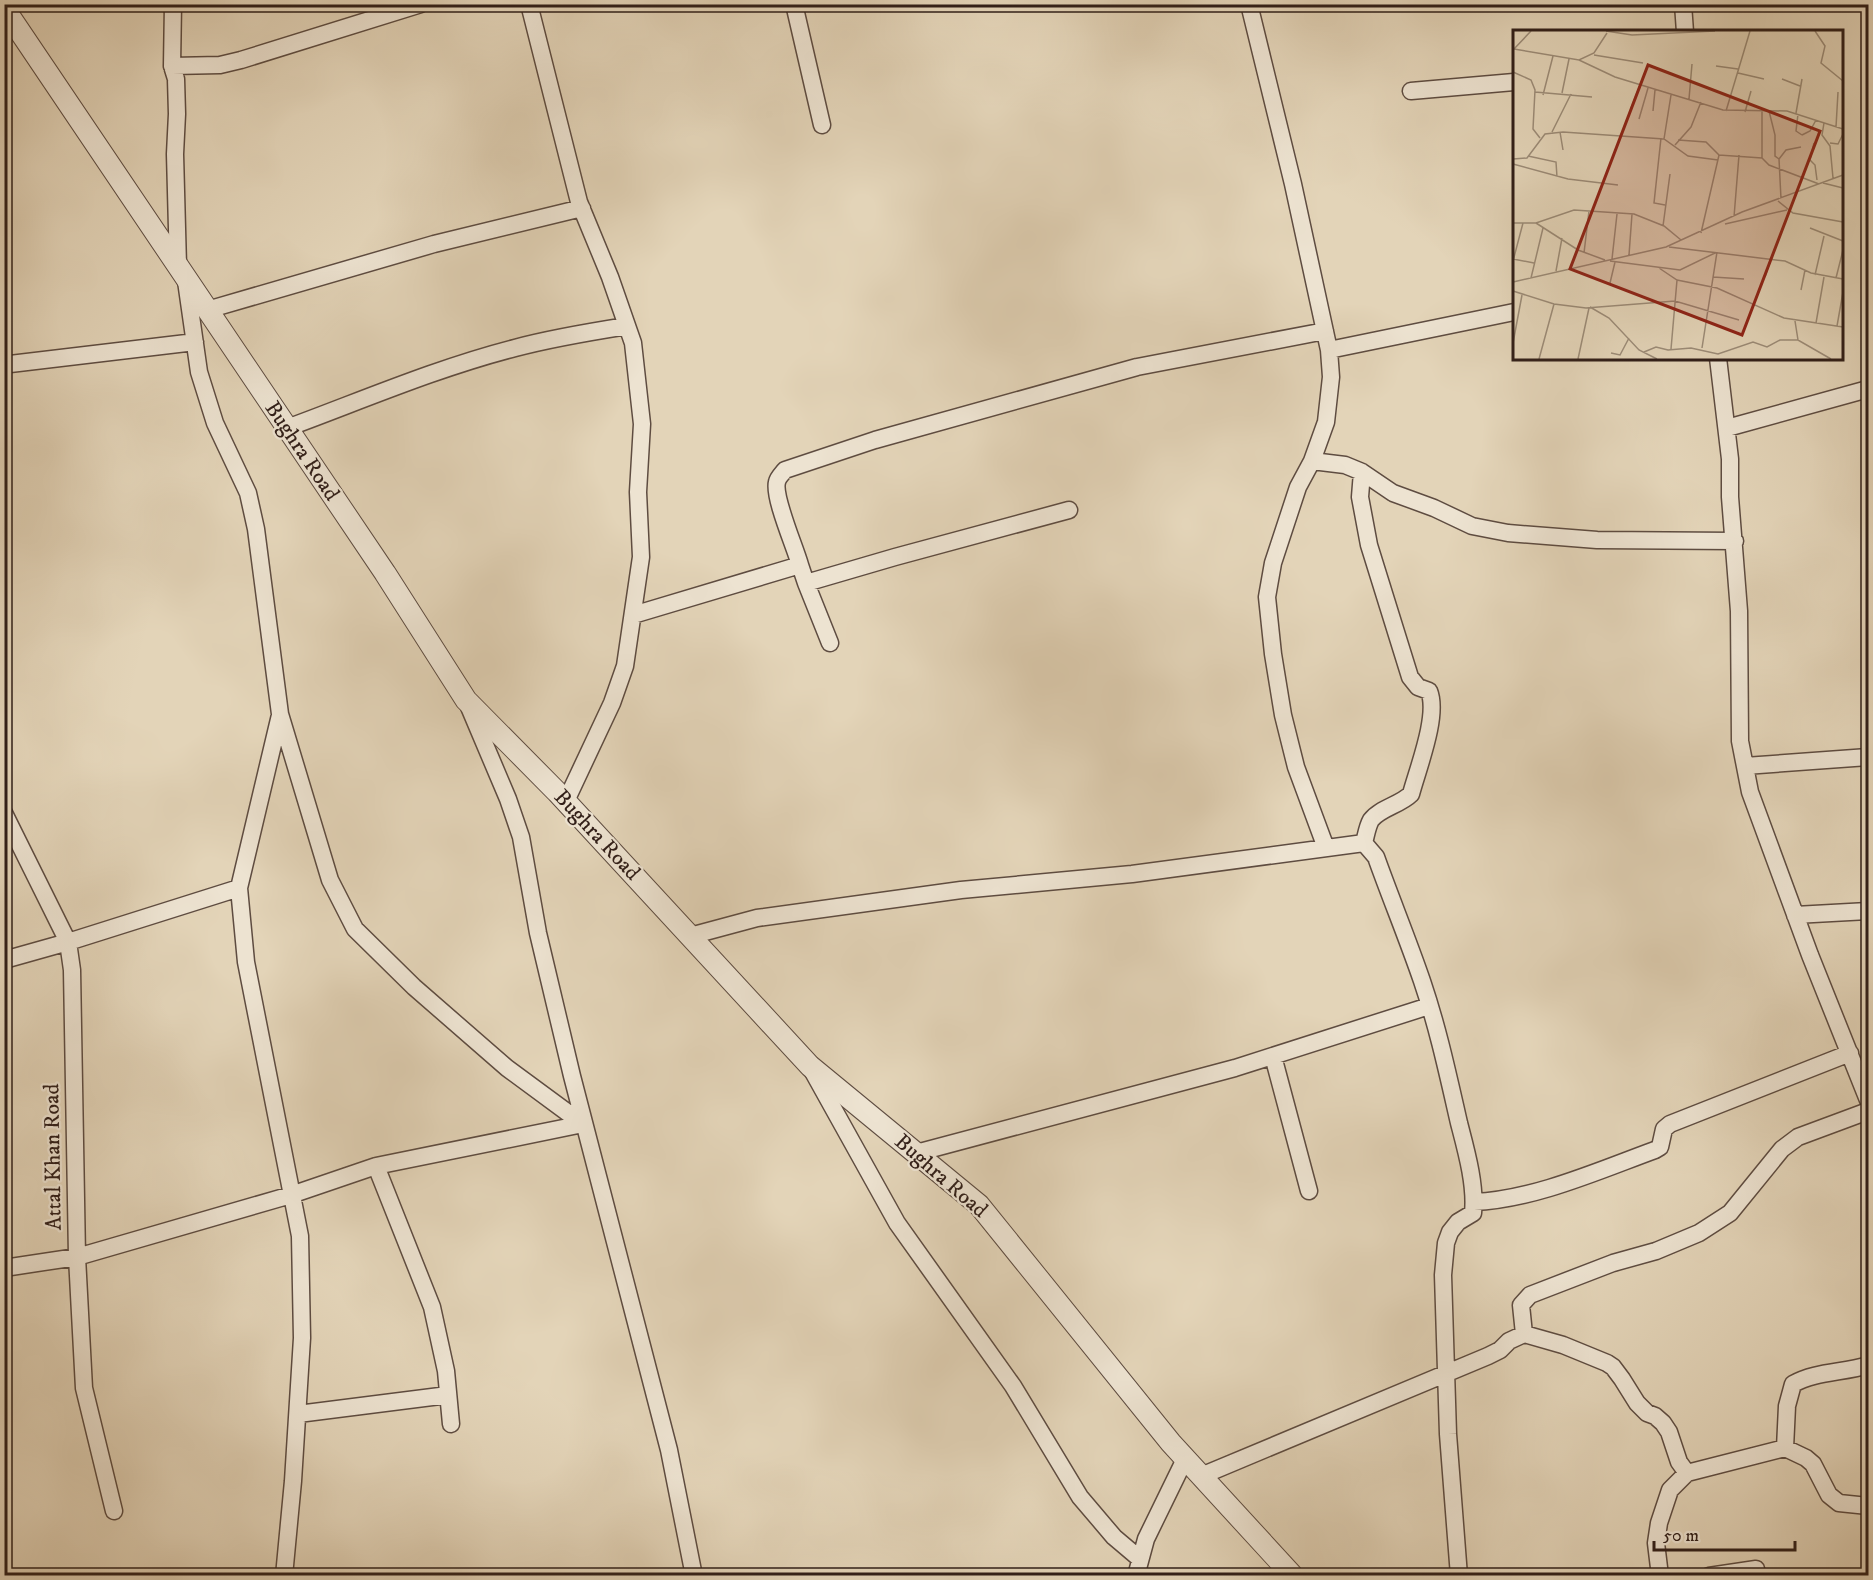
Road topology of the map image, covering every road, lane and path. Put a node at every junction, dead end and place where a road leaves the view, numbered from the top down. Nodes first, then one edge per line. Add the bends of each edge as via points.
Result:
1 (173, 4) edge
2 (421, 4) edge
3 (529, 4) edge
4 (794, 4) edge
5 (1249, 4) edge
6 (1683, 4) edge
7 (4, 8) edge
8 (1685, 30) edge
9 (172, 66) junction
10 (1513, 82) edge
11 (1411, 91) dead end
12 (822, 125) dead end
13 (582, 208) junction
14 (182, 272) junction
15 (207, 310) junction
16 (1513, 312) edge
17 (627, 326) junction
18 (1324, 331) junction
19 (195, 342) junction
20 (1329, 350) junction
21 (1718, 360) edge
22 (10, 364) dead end
23 (1869, 389) edge
24 (287, 428) junction
25 (1727, 428) junction
26 (1311, 461) junction
27 (1362, 472) junction
28 (1069, 510) dead end
29 (1735, 541) junction
30 (800, 565) junction
31 (807, 583) junction
32 (633, 615) junction
33 (830, 644) dead end
34 (466, 700) junction
35 (280, 714) junction
36 (1869, 757) edge
37 (1745, 766) junction
38 (566, 801) junction
39 (4, 813) edge
40 (1364, 843) junction
41 (1326, 848) junction
42 (239, 888) junction
43 (1869, 911) edge
44 (1795, 915) junction
45 (690, 936) junction
46 (68, 942) junction
47 (4, 960) edge
48 (1429, 1006) junction
49 (1850, 1053) junction
50 (1273, 1056) junction
51 (810, 1066) junction
52 (1869, 1100) edge
53 (1869, 1111) edge
54 (583, 1124) junction
55 (916, 1153) junction
56 (376, 1166) junction
57 (1309, 1191) dead end
58 (291, 1195) junction
59 (1474, 1202) junction
60 (77, 1257) junction
61 (4, 1268) edge
62 (1524, 1334) junction
63 (1869, 1365) edge
64 (1447, 1373) junction
65 (448, 1395) junction
66 (298, 1414) junction
67 (451, 1424) dead end
68 (1785, 1449) junction
69 (1185, 1459) junction
70 (1687, 1473) junction
71 (1201, 1476) junction
72 (1869, 1506) edge
73 (114, 1511) dead end
74 (1138, 1567) edge
75 (1756, 1569) dead end
76 (284, 1575) edge
77 (694, 1575) edge
78 (1293, 1575) edge
79 (1459, 1575) edge
80 (1660, 1575) edge
81 (1709, 1575) edge

1 - 9 street
2 - 9 street via 241,60 220,65
3 - 13 street
4 - 12 street
5 - 18 street
6 - 8 street
7 - 14 street, Bughra Road
9 - 14 street via 176,79 175,154
10 - 11 street
13 - 15 street via 434,244
13 - 17 street
14 - 15 street, Bughra Road
14 - 19 street
15 - 24 street, Bughra Road
16 - 20 street
17 - 24 street via 503,351
17 - 32 street via 633,343 642,424 638,492 641,557
18 - 20 street
18 - 30 street via 1137,367 875,440 785,470 776,483 778,497
19 - 22 street
19 - 35 street via 199,372 215,423 248,493
20 - 26 street via 1331,377 1326,422
21 - 25 street
23 - 25 street
24 - 34 street, Bughra Road
25 - 29 street
26 - 27 street via 1345,465
26 - 41 street via 1298,487 1273,563 1267,597 1283,715 1296,767
27 - 29 street via 1393,493 1472,526 1508,533 1597,540
27 - 40 street via 1360,497 1380,584 1410,677 1418,687 1429,691 1432,703 1411,794 1372,819
28 - 31 street
29 - 37 street via 1740,741
30 - 31 street
30 - 32 street
31 - 33 street
32 - 38 street via 621,681
34 - 38 street, Bughra Road
34 - 54 street via 520,837 538,933
35 - 42 street
35 - 54 street via 330,880 355,929 507,1068
36 - 37 street
37 - 44 street via 1749,792
38 - 45 street, Bughra Road
39 - 46 street, Attal Khan Road
40 - 41 street
40 - 48 street via 1376,857
41 - 45 street via 757,918
42 - 46 street
42 - 58 street via 246,962
43 - 44 street
44 - 49 street
45 - 51 street, Bughra Road
46 - 47 street
46 - 60 street, Attal Khan Road via 72,970
48 - 50 street
48 - 59 street via 1464,1143
49 - 52 street
49 - 59 street via 1670,1124 1655,1150 1557,1185 1495,1201
50 - 55 street
50 - 57 street
51 - 55 street, Bughra Road
51 - 74 street via 897,1223 1013,1386 1080,1497
53 - 62 street via 1798,1137 1782,1149 1730,1213 1699,1233 1530,1294 1521,1305
54 - 56 street
54 - 77 street via 669,1450
55 - 69 street, Bughra Road via 979,1205
56 - 58 street
56 - 65 street via 432,1307
58 - 60 street
58 - 66 street via 300,1236 302,1338
59 - 64 street via 1473,1213 1458,1222 1446,1243 1443,1275
60 - 61 street
60 - 73 street, Attal Khan Road via 84,1388
62 - 64 street via 1500,1350
62 - 70 street via 1598,1358 1612,1367 1637,1403 1663,1423
63 - 68 street via 1792,1384
64 - 71 street
64 - 79 street
65 - 66 street
65 - 67 street
66 - 76 street
68 - 70 street
68 - 72 street via 1813,1464 1835,1501
69 - 71 street, Bughra Road
69 - 74 street via 1146,1539
70 - 80 street via 1670,1490 1659,1523 1656,1543
71 - 78 street, Bughra Road
75 - 81 street

